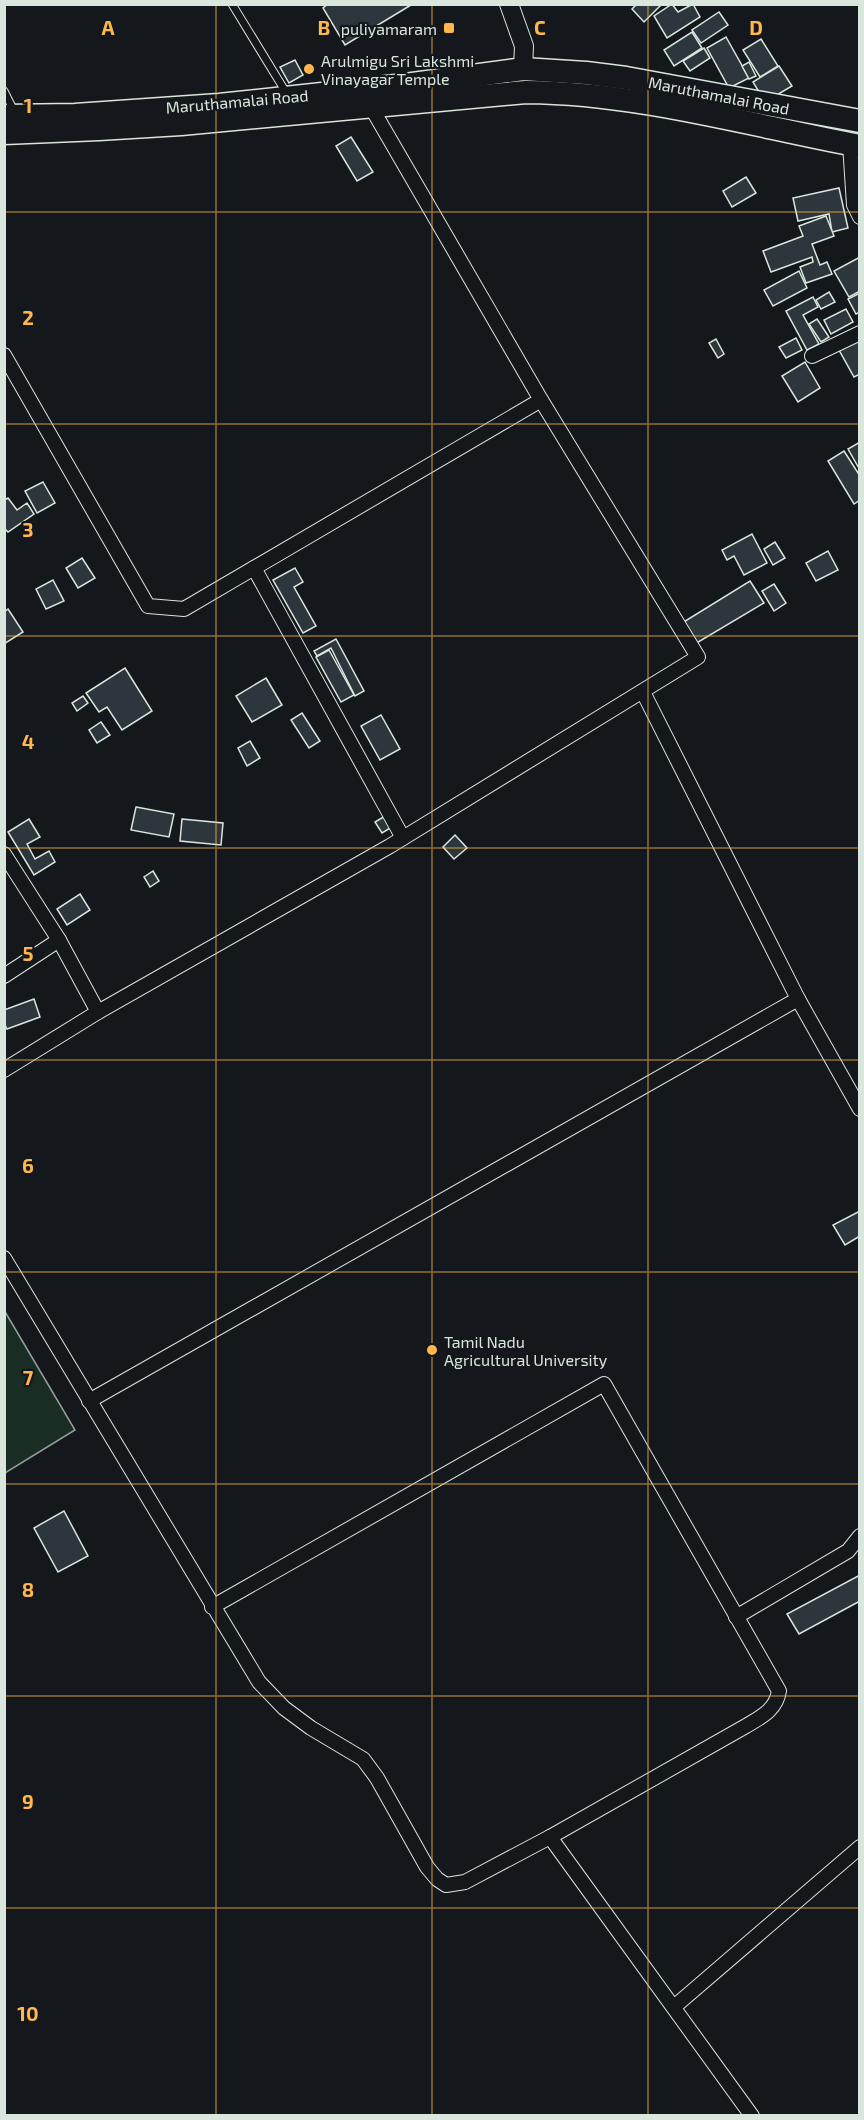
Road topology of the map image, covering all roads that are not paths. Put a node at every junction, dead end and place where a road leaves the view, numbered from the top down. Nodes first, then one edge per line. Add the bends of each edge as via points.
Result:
1 (232, 4) edge
2 (509, 4) edge
3 (523, 69) junction
4 (4, 91) edge
5 (289, 97) junction
6 (371, 107) junction
7 (860, 121) edge
8 (8, 122) edge
9 (854, 145) edge
10 (860, 218) edge
11 (860, 333) edge
12 (4, 355) edge
13 (812, 356) dead end
14 (541, 400) junction
15 (254, 568) junction
16 (643, 692) junction
17 (403, 838) junction
18 (4, 854) edge
19 (59, 940) junction
20 (4, 976) edge
21 (798, 999) junction
22 (98, 1012) junction
23 (4, 1070) edge
24 (860, 1109) edge
25 (4, 1258) edge
26 (89, 1401) junction
27 (860, 1536) edge
28 (212, 1607) junction
29 (736, 1617) junction
30 (550, 1837) junction
31 (860, 1847) edge
32 (674, 2007) junction
33 (752, 2115) edge

1 - 5 lane
2 - 3 street via 524,46
3 - 5 main road, Maruthamalai Road
3 - 7 main road, Maruthamalai Road via 626,78
4 - 8 lane
5 - 8 main road, Maruthamalai Road
6 - 8 main road, Maruthamalai Road via 99,129
6 - 9 main road, Maruthamalai Road via 526,92 562,93 694,111
6 - 14 street
9 - 10 street via 854,205
11 - 13 street
12 - 15 street via 148,606 184,609
14 - 15 street
14 - 16 street via 698,657
15 - 17 street
16 - 17 street
16 - 21 street
17 - 22 street
18 - 19 street
19 - 20 street
19 - 22 street
21 - 24 street
21 - 26 street
22 - 23 street
25 - 26 street
26 - 28 street
27 - 29 street via 848,1551
28 - 29 street via 604,1384
28 - 30 street via 269,1694 311,1728 363,1760 437,1879 446,1885 465,1882
29 - 30 street via 779,1691 776,1703 746,1726
30 - 32 street
31 - 32 street
32 - 33 street

